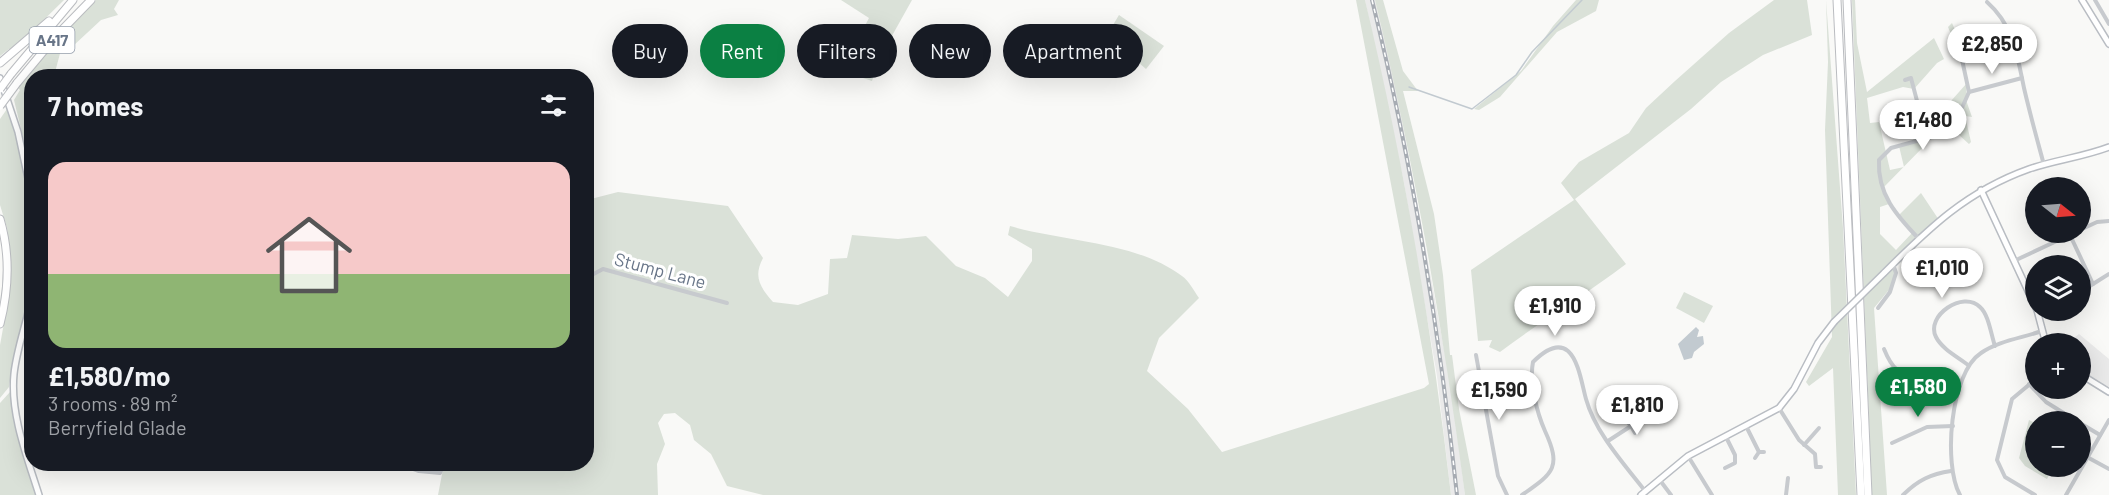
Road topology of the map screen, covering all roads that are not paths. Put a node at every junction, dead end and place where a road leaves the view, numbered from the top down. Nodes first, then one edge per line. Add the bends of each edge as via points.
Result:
1 (91, 0) edge
2 (1837, 0) edge
3 (1847, 0) edge
4 (2082, 0) edge
5 (2096, 0) edge
6 (72, 1) edge
7 (1987, 2) dead end
8 (2109, 24) edge
9 (2109, 44) edge
10 (1967, 54) dead end
11 (0, 63) edge
12 (28, 69) edge
13 (24, 74) edge
14 (0, 78) edge
15 (2022, 78) junction
16 (1905, 80) dead end
17 (0, 89) edge
18 (1969, 92) junction
19 (0, 106) edge
20 (1927, 139) junction
21 (2109, 147) edge
22 (24, 158) edge
23 (2044, 165) junction
24 (1981, 190) junction
25 (0, 219) edge
26 (2109, 221) edge
27 (2091, 225) edge
28 (1919, 239) junction
29 (2053, 243) edge
30 (2074, 243) edge
31 (2014, 261) junction
32 (1893, 264) junction
33 (594, 274) edge
34 (2109, 274) edge
35 (2093, 284) joint
36 (2025, 285) edge
37 (728, 303) dead end
38 (1878, 308) dead end
39 (2039, 321) edge
40 (0, 324) edge
41 (24, 326) edge
42 (2042, 331) joint
43 (1995, 346) junction
44 (1884, 349) dead end
45 (1476, 355) dead end
46 (1968, 365) junction
47 (2091, 381) edge
48 (2025, 387) edge
49 (2109, 392) edge
50 (1957, 396) junction
51 (2043, 399) edge
52 (1779, 408) junction
53 (2061, 411) edge
54 (1626, 420) dead end
55 (2109, 420) edge
56 (1631, 426) junction
57 (1746, 426) junction
58 (1953, 426) junction
59 (1819, 428) dead end
60 (2091, 429) edge
61 (1635, 433) dead end
62 (2100, 435) junction
63 (1725, 436) junction
64 (1608, 441) junction
65 (1892, 443) dead end
66 (1804, 445) junction
67 (24, 446) edge
68 (2091, 450) edge
69 (1688, 456) junction
70 (1755, 458) dead end
71 (2091, 459) edge
72 (1816, 467) dead end
73 (1725, 468) dead end
74 (2109, 469) edge
75 (31, 471) edge
76 (419, 471) edge
77 (441, 471) edge
78 (1951, 471) junction
79 (2076, 477) edge
80 (1788, 478) dead end
81 (1659, 479) junction
82 (1643, 493) edge
83 (39, 495) edge
84 (1507, 495) edge
85 (1522, 495) edge
86 (1671, 495) edge
87 (1712, 495) edge
88 (1786, 495) edge
89 (1861, 495) edge
90 (1868, 495) edge
91 (1903, 495) edge
92 (1960, 495) edge
93 (2035, 495) edge
94 (2066, 495) edge

1 - 12 highway, A417, bridge
2 - 89 highway
3 - 90 highway
4 - 9 street
5 - 8 street
6 - 11 highway
6 - 17 highway, A417, bridge
7 - 15 street via 1997,10 2015,42
10 - 18 street via 1962,55
13 - 19 highway, A417, bridge
14 - 22 street
15 - 18 street
15 - 23 street
16 - 20 street via 1911,78
18 - 20 street via 1955,117 1941,132
20 - 28 street via 1891,148 1880,160 1889,204
21 - 23 street
23 - 24 street
24 - 28 street via 1960,202
24 - 31 street
25 - 40 highway via 7,261
26 - 27 street
28 - 32 street
29 - 31 street
30 - 35 street
31 - 36 street
32 - 38 street via 1896,273 1890,292
32 - 52 street, bridge via 1834,322
33 - 37 street, Stump Lane via 603,269
34 - 35 street
39 - 42 street
41 - 67 street via 14,392
42 - 43 street
43 - 46 street
43 - 46 street via 1980,307 1972,302 1954,304 1940,314 1934,331 1941,344
44 - 50 street via 1891,366 1900,373
45 - 84 street via 1498,476
46 - 50 street
47 - 49 street
48 - 93 street via 2009,405 1996,460 2005,477
50 - 58 street
51 - 53 street
52 - 57 street
52 - 66 street
54 - 56 street
55 - 62 street
56 - 61 street
56 - 64 street
57 - 63 street
57 - 70 street via 1762,452
58 - 65 street via 1927,427
58 - 78 street
59 - 66 street
60 - 62 street
62 - 68 street
63 - 69 street
63 - 73 street via 1735,455 1735,463
64 - 82 street
64 - 85 street via 1587,405 1575,360 1569,352 1553,348 1541,354 1533,362 1530,374 1555,452 1554,462 1543,480
66 - 72 street via 1815,454
69 - 81 street
69 - 87 street
71 - 74 street
75 - 83 street
76 - 77 street
78 - 91 street via 1922,479
78 - 92 street
79 - 94 street
80 - 88 street
81 - 82 street
81 - 86 street

